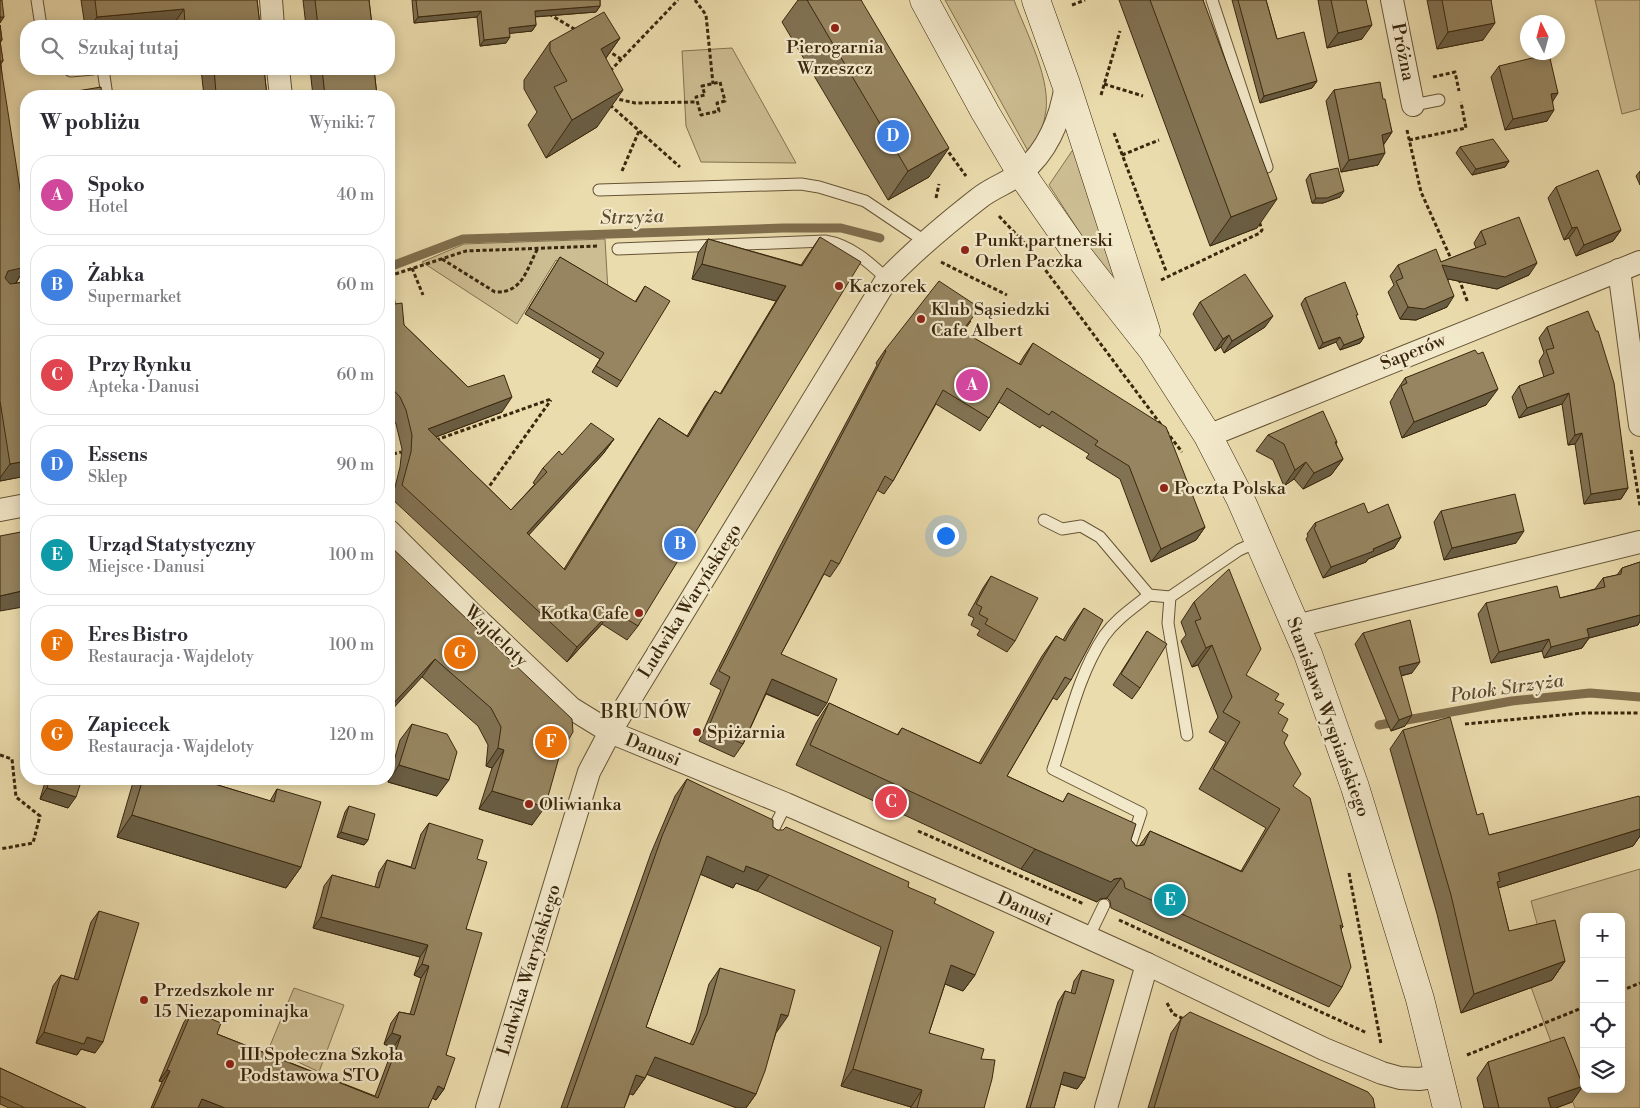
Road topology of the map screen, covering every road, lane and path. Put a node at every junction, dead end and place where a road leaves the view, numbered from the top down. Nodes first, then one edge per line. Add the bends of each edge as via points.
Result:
1 (37, 0) edge
2 (270, 0) edge
3 (678, 0) edge
4 (695, 0) edge
5 (924, 0) edge
6 (1036, 0) edge
7 (1085, 0) edge
8 (1212, 0) edge
9 (1392, 0) edge
10 (1072, 5) dead end
11 (548, 13) edge
12 (40, 20) edge
13 (272, 20) edge
14 (1120, 31) dead end
15 (582, 34) edge
16 (605, 49) edge
17 (621, 59) junction
18 (608, 72) edge
19 (104, 75) edge
20 (279, 75) edge
21 (712, 84) junction
22 (1066, 84) junction
23 (1104, 84) junction
24 (106, 90) edge
25 (280, 90) edge
26 (1100, 96) dead end
27 (1143, 96) dead end
28 (1439, 100) dead end
29 (698, 102) junction
30 (1409, 113) junction
31 (1113, 130) dead end
32 (639, 131) junction
33 (940, 140) edge
34 (1159, 140) dead end
35 (1122, 154) junction
36 (1266, 167) edge
37 (686, 172) dead end
38 (1021, 173) junction
39 (599, 190) dead end
40 (615, 190) junction
41 (981, 197) junction
42 (1256, 213) edge
43 (538, 248) junction
44 (618, 249) joint
45 (930, 250) junction
46 (441, 259) junction
47 (1640, 262) edge
48 (1453, 264) edge
49 (412, 268) junction
50 (1619, 270) junction
51 (1166, 271) dead end
52 (1456, 273) edge
53 (395, 274) edge
54 (887, 279) junction
55 (1161, 280) dead end
56 (422, 295) dead end
57 (1007, 295) dead end
58 (1471, 309) dead end
59 (1152, 349) junction
60 (1635, 434) edge
61 (1208, 436) junction
62 (435, 440) edge
63 (401, 452) dead end
64 (395, 454) edge
65 (1183, 454) dead end
66 (482, 495) edge
67 (20, 506) edge
68 (1640, 506) edge
69 (0, 510) edge
70 (1044, 520) dead end
71 (395, 537) edge
72 (1260, 541) junction
73 (1640, 542) edge
74 (1149, 595) junction
75 (1170, 597) junction
76 (1296, 626) junction
77 (1640, 713) edge
78 (1465, 724) dead end
79 (610, 732) junction
80 (1187, 735) dead end
81 (0, 755) edge
82 (786, 804) junction
83 (768, 840) edge
84 (0, 848) edge
85 (1125, 860) edge
86 (1349, 869) dead end
87 (1104, 905) edge
88 (1088, 938) junction
89 (1147, 964) junction
90 (1640, 983) edge
91 (1625, 989) edge
92 (1580, 1009) edge
93 (1467, 1055) dead end
94 (1382, 1073) junction
95 (1440, 1076) junction
96 (488, 1108) edge
97 (1106, 1108) edge
98 (1447, 1108) edge

1 - 12 lane
2 - 13 street
3 - 17 path
4 - 21 path via 706,15
5 - 38 main road, Stanisława Wyspiańskiego
6 - 22 main road, Stanisława Wyspiańskiego
7 - 10 path
8 - 36 lane
9 - 30 street, Próżna
11 - 15 path
14 - 23 path
16 - 17 path
17 - 18 path
19 - 24 lane
20 - 25 street
21 - 29 path via 702,86 704,96 696,97
21 - 29 path via 720,82 725,101 717,103 719,111 701,115
22 - 38 street, Ludwika Waryńskiego via 1062,111 1048,143
22 - 59 main road, Stanisława Wyspiańskiego
23 - 26 path
23 - 27 path
28 - 30 lane
29 - 32 path via 635,103 606,99
30 - 48 path via 1422,192
31 - 35 path
32 - 37 path
32 - 40 path
33 - 41 path
34 - 35 path
35 - 51 path
38 - 41 street, Ludwika Waryńskiego
38 - 59 main road, Stanisława Wyspiańskiego via 1081,259
39 - 40 lane
40 - 45 lane via 801,184 819,187 865,201
41 - 45 street, Ludwika Waryńskiego
41 - 65 path via 1029,248
42 - 55 path via 1262,230 1260,233
43 - 44 path via 607,246
43 - 46 path via 466,251
43 - 46 path via 518,286 503,292 495,292
44 - 54 lane via 826,241 850,249
45 - 54 street, Ludwika Waryńskiego
45 - 57 path
46 - 49 path
47 - 50 street, Saperów
49 - 53 path
49 - 56 path
50 - 60 street
50 - 61 street, Saperów
52 - 58 path
54 - 79 street, Ludwika Waryńskiego
59 - 61 main road, Stanisława Wyspiańskiego
60 - 68 path
61 - 72 main road, Stanisława Wyspiańskiego
62 - 66 path via 551,399
63 - 64 path
67 - 69 street
70 - 74 lane via 1062,529 1081,526 1100,538
71 - 79 street, Wajdeloty via 571,708
72 - 75 lane via 1239,550
72 - 76 main road, Stanisława Wyspiańskiego
73 - 76 street
74 - 75 lane
74 - 85 lane via 1119,618 1104,636 1092,658 1053,769 1141,813
75 - 80 lane via 1168,623
76 - 95 main road, Stanisława Wyspiańskiego via 1355,788 1392,903
77 - 78 path via 1582,713
79 - 82 street, Danusi
79 - 96 street, Ludwika Waryńskiego via 589,772
81 - 84 path via 12,759 16,796 40,816 33,843
82 - 83 lane
82 - 88 street, Danusi
86 - 94 path via 1384,1057
87 - 88 lane
88 - 89 street, Danusi
89 - 94 street, Danusi via 1324,1049
89 - 97 street
90 - 91 path
92 - 93 path
94 - 95 street, Danusi via 1419,1080
95 - 98 main road, Stanisława Wyspiańskiego

